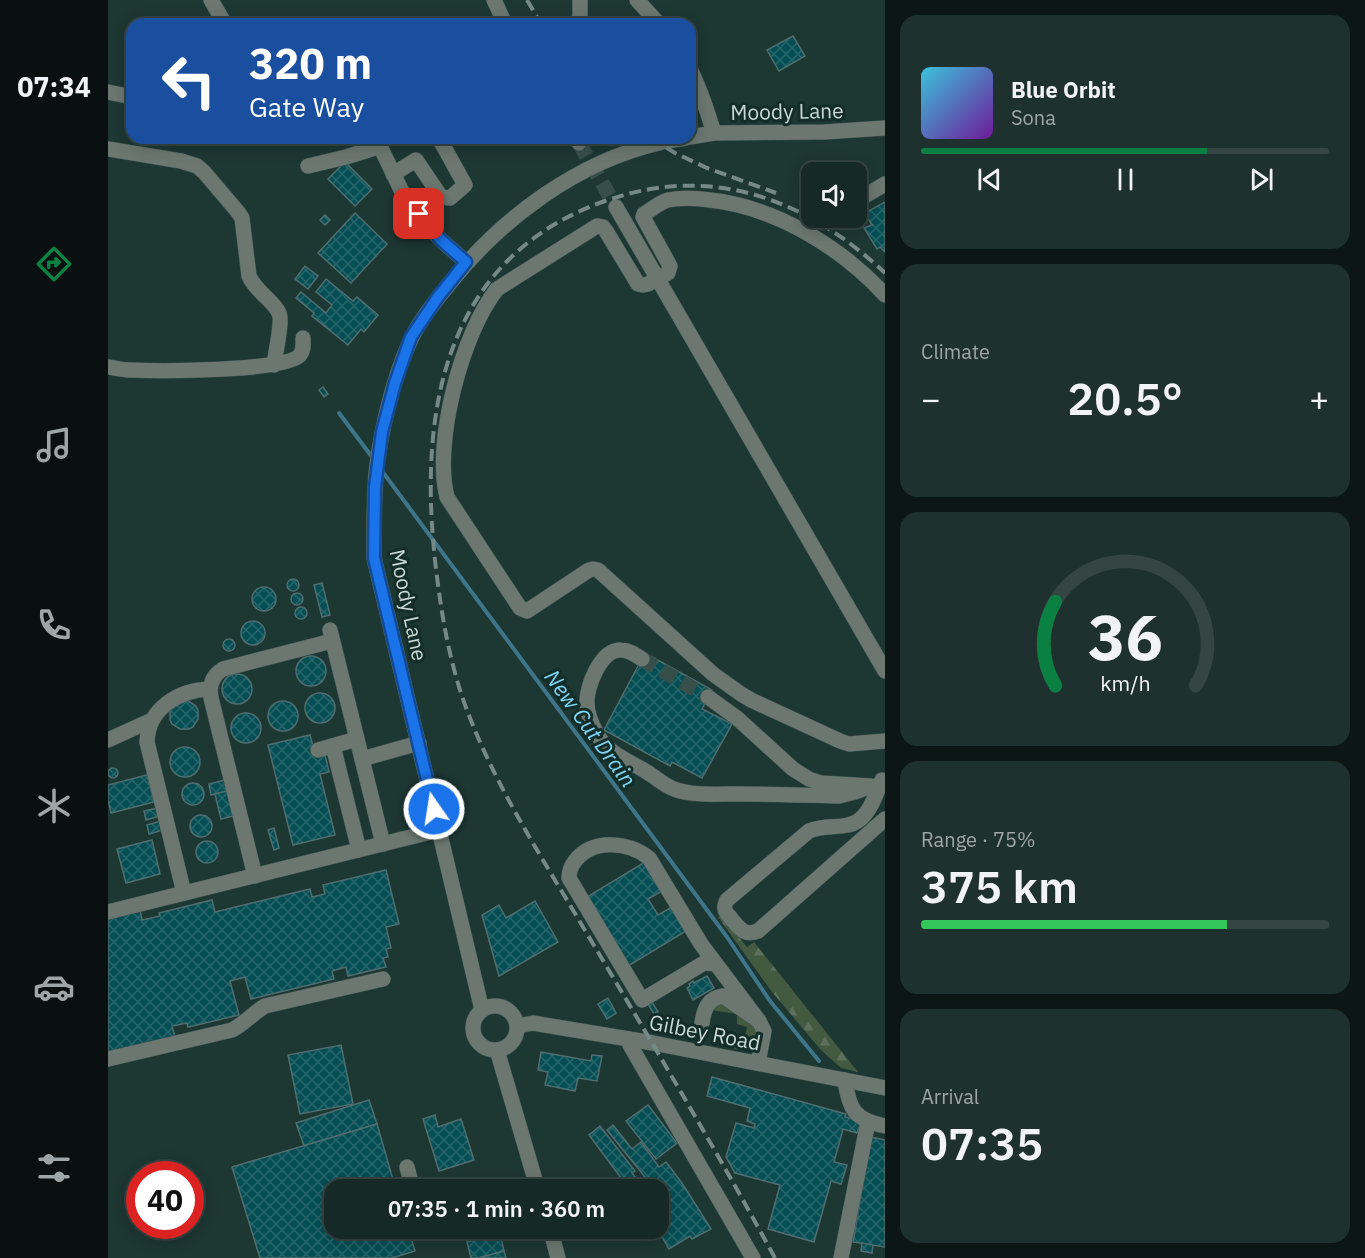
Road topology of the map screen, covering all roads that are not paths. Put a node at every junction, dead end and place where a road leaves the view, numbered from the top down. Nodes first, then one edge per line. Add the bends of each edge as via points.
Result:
1 (211, 0) edge
2 (494, 0) edge
3 (580, 0) edge
4 (637, 0) edge
5 (222, 18) edge
6 (502, 18) edge
7 (579, 18) edge
8 (654, 18) edge
9 (696, 81) edge
10 (108, 92) edge
11 (126, 96) edge
12 (885, 128) edge
13 (714, 134) junction
14 (696, 136) edge
15 (374, 144) edge
16 (379, 144) edge
17 (442, 144) edge
18 (652, 144) edge
19 (108, 149) edge
20 (308, 166) dead end
21 (393, 174) junction
22 (885, 184) edge
23 (867, 195) edge
24 (616, 207) tunnel mouth
25 (466, 262) junction
26 (657, 279) junction
27 (885, 295) edge
28 (303, 338) dead end
29 (274, 365) junction
30 (108, 367) edge
31 (642, 659) tunnel mouth
32 (885, 671) edge
33 (210, 689) junction
34 (708, 697) tunnel mouth
35 (152, 720) junction
36 (357, 739) junction
37 (108, 740) edge
38 (885, 741) edge
39 (418, 743) junction
40 (333, 746) junction
41 (318, 750) dead end
42 (362, 759) junction
43 (879, 782) edge
44 (885, 819) edge
45 (439, 830) junction
46 (383, 844) junction
47 (359, 850) junction
48 (255, 876) junction
49 (184, 893) junction
50 (108, 912) edge
51 (716, 964) junction
52 (383, 979) dead end
53 (482, 1010) junction
54 (759, 1021) junction
55 (702, 1023) dead end
56 (518, 1026) junction
57 (631, 1040) junction
58 (497, 1050) junction
59 (108, 1059) edge
60 (758, 1063) junction
61 (845, 1080) junction
62 (652, 1085) junction
63 (885, 1088) edge
64 (639, 1094) dead end
65 (868, 1122) junction
66 (885, 1126) edge
67 (407, 1167) dead end
68 (410, 1179) edge
69 (535, 1179) edge
70 (553, 1239) edge
71 (558, 1258) edge
72 (753, 1258) edge
73 (841, 1258) edge

1 - 5 street
2 - 6 street
3 - 7 street
4 - 8 street
9 - 13 street
10 - 11 street
12 - 13 street, Moody Lane
13 - 14 street, Moody Lane
15 - 20 street via 346,157
16 - 21 street
17 - 21 street via 465,185 450,198 441,196 416,160
18 - 25 street, Moody Lane via 598,165 539,198
19 - 29 street via 196,166 238,212 249,276 279,311 281,319
21 - 25 street via 407,202
22 - 23 street
24 - 26 street
25 - 39 street, Moody Lane via 411,337 382,432 376,475 374,558
26 - 27 street via 668,273 670,266 644,214 666,200 692,198 748,208 783,221 850,262
26 - 32 street
26 - 38 street via 638,284 606,231 597,226 497,289 467,345 454,385 445,432 443,481 447,497 520,608 527,611 593,568 713,674 751,700 849,744
28 - 29 street via 300,356
29 - 30 street via 216,370
31 - 43 street via 620,649 606,657 589,688 590,717 609,749 674,789 839,796
33 - 35 street via 173,699
33 - 36 street via 216,674 223,669 331,635
33 - 48 street
34 - 43 street via 809,779 821,783
35 - 37 street
35 - 49 street via 147,742
36 - 40 street
36 - 42 street
39 - 42 street
39 - 45 street, Moody Lane
40 - 41 street
40 - 47 street
42 - 46 street
43 - 44 street via 858,822 809,831 727,900 725,911 745,933 758,931
45 - 46 street
45 - 53 street, Moody Lane
46 - 47 street
47 - 48 street
48 - 49 street
49 - 50 street
51 - 51 street via 649,858 641,852 608,844 592,848 573,864 569,878 642,1000 704,963
51 - 54 street
52 - 59 street via 266,1006 232,1030
53 - 56 street via 499,1006 506,1009
53 - 58 street via 473,1026 476,1040 489,1050
54 - 55 street via 720,996 708,1004
54 - 60 street via 764,1031
56 - 57 street, Gilbey Road via 533,1023
56 - 58 street via 512,1042
57 - 60 street, Gilbey Road
57 - 62 street via 630,1046
58 - 69 street
60 - 61 street, Gilbey Road
61 - 63 street, Gilbey Road
61 - 65 street via 847,1098
62 - 64 street
62 - 72 street
65 - 66 street
65 - 73 street
67 - 68 street
70 - 71 street

